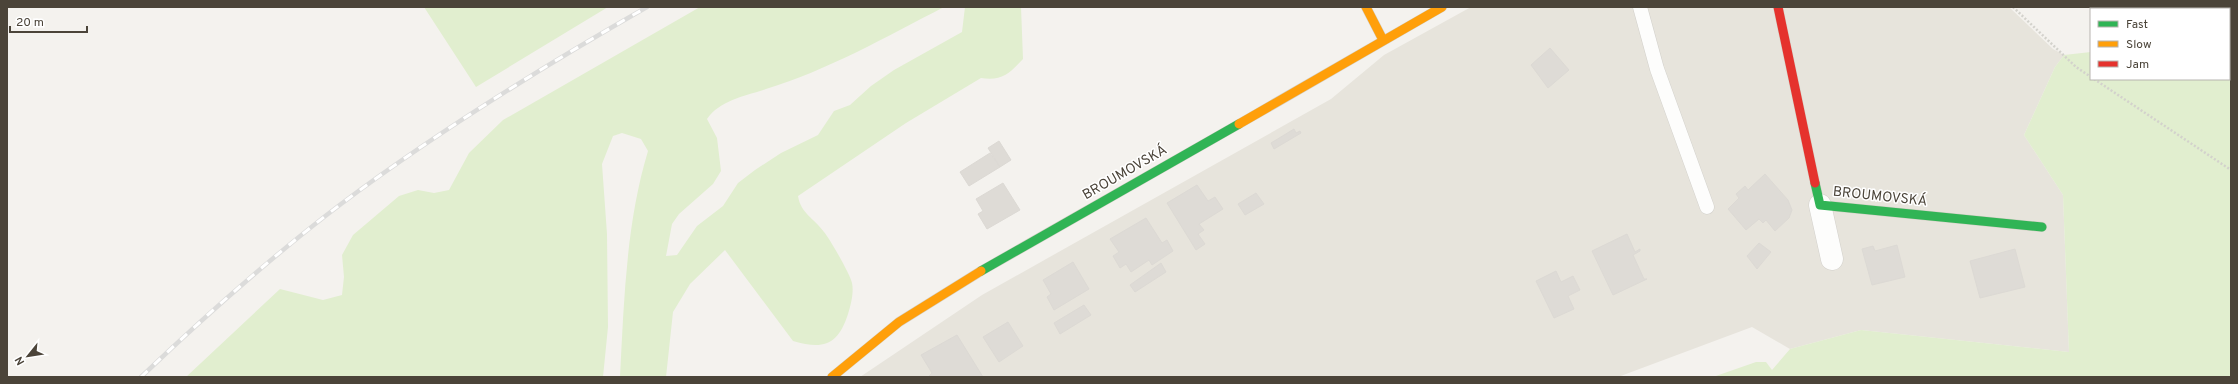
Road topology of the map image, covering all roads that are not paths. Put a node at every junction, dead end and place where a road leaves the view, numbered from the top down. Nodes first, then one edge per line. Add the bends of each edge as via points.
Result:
1 (1366, 7) edge
2 (1442, 7) edge
3 (1640, 7) edge
4 (1778, 7) edge
5 (1383, 40) junction
6 (1820, 205) junction
7 (1707, 207) dead end
8 (2042, 226) dead end
9 (1832, 259) dead end
10 (832, 377) edge

1 - 5 main road
2 - 5 main road, BROUMOVSKÁ
3 - 7 lane via 1657,69
4 - 6 main road, BROUMOVSKÁ
5 - 10 main road, BROUMOVSKÁ via 948,290 899,322
6 - 8 main road, BROUMOVSKÁ
6 - 9 street

